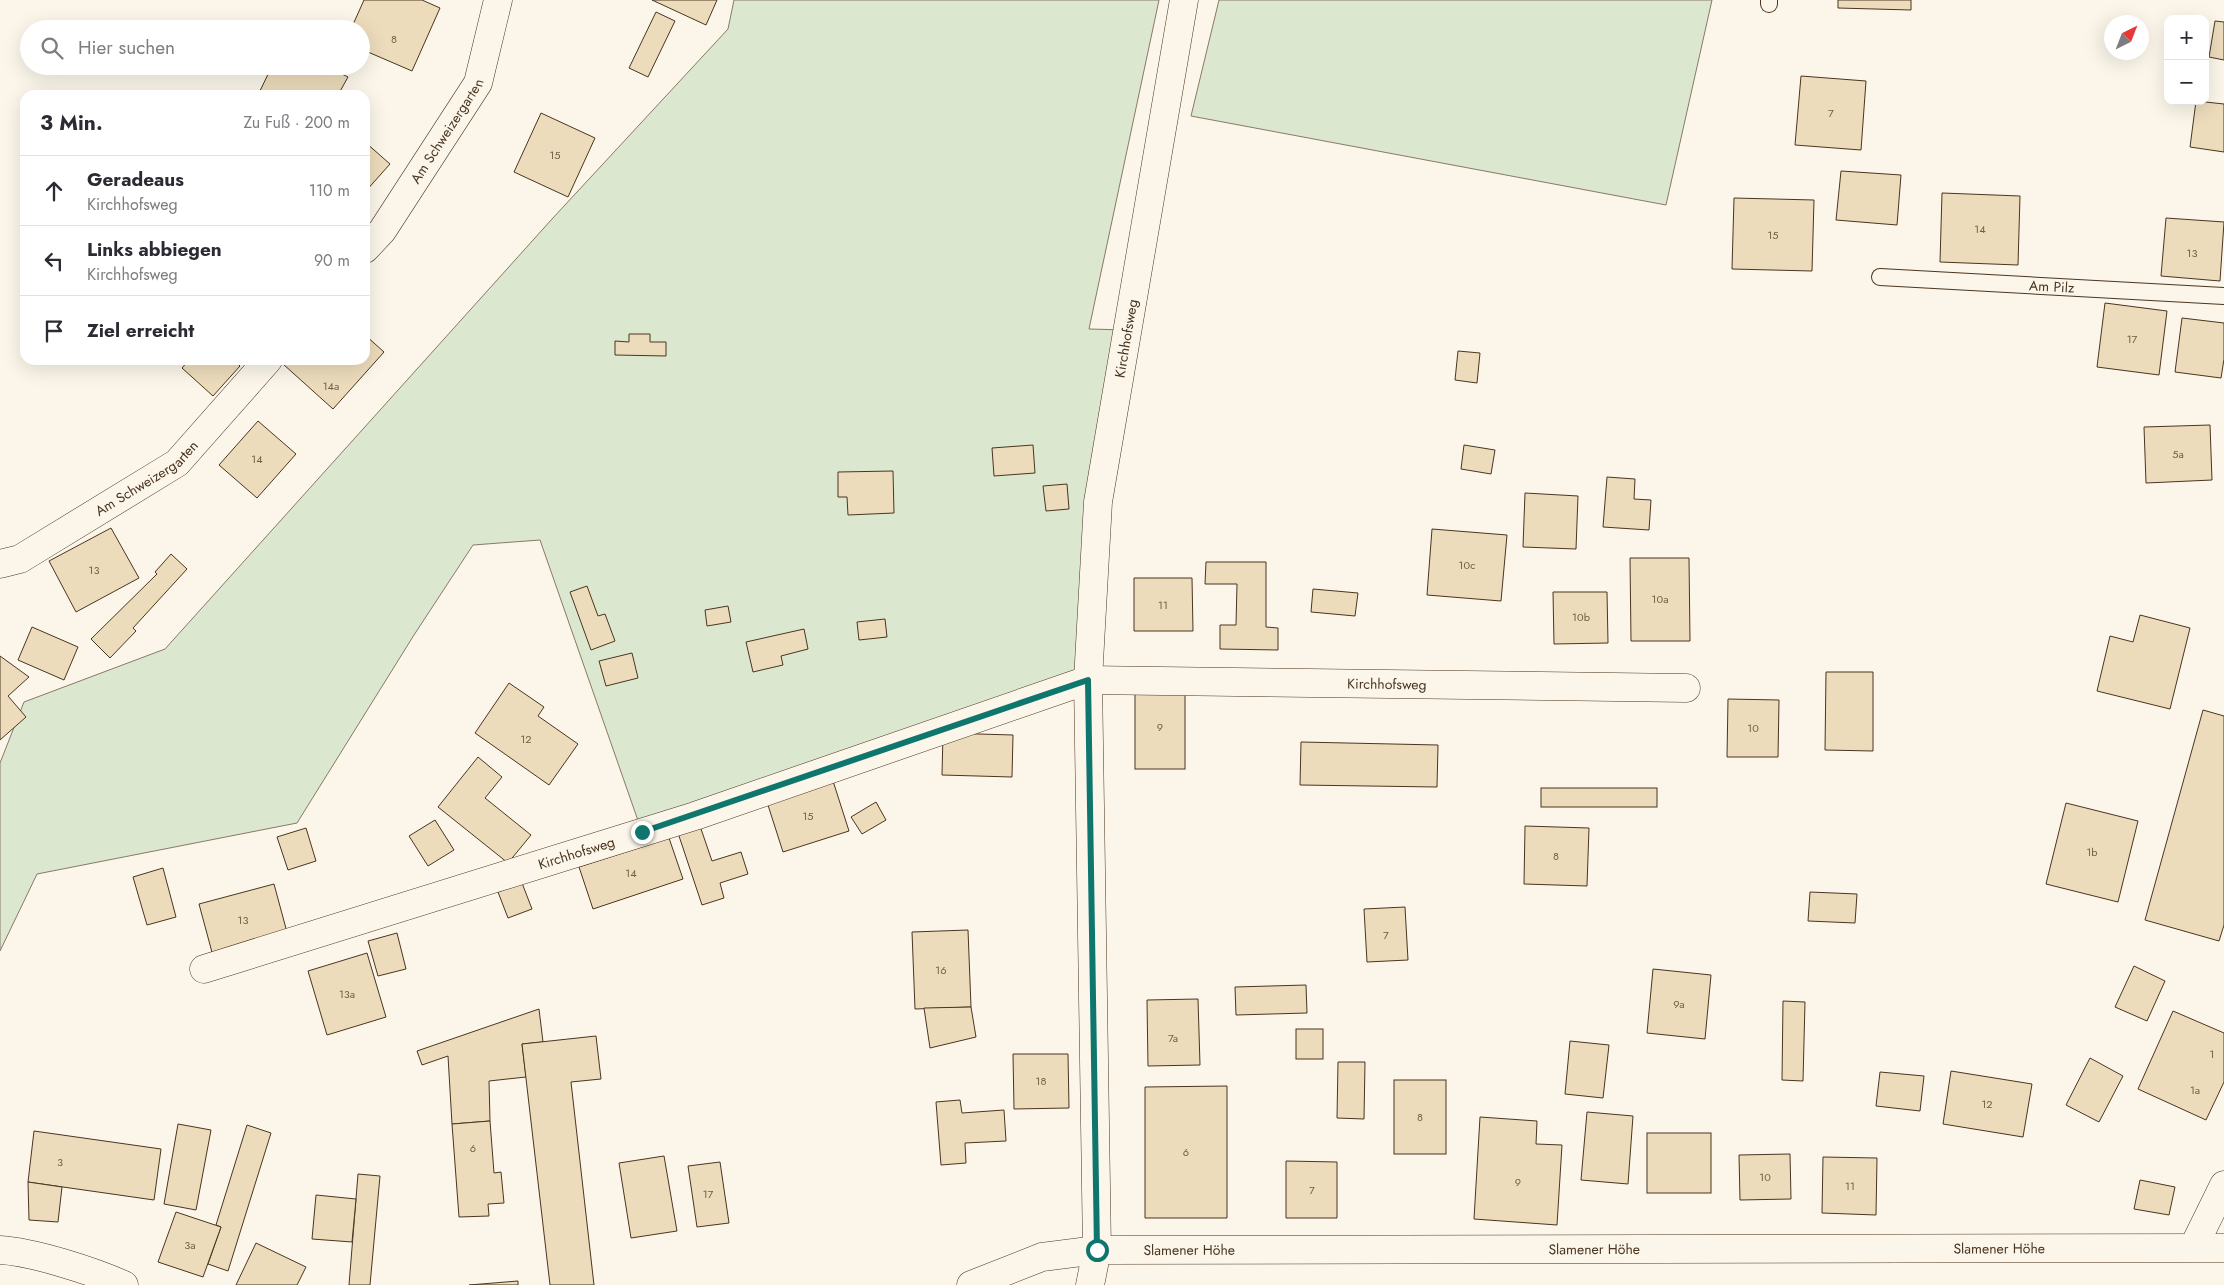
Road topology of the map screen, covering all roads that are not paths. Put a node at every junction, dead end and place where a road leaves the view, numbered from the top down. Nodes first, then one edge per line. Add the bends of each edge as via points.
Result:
1 (498, 0) edge
2 (1184, 0) edge
3 (370, 244) edge
4 (1880, 277) dead end
5 (2224, 296) edge
6 (264, 365) edge
7 (0, 564) edge
8 (1088, 680) junction
9 (1686, 688) dead end
10 (204, 969) dead end
11 (2224, 1185) edge
12 (2194, 1246) junction
13 (2224, 1248) edge
14 (0, 1250) edge
15 (1097, 1250) junction
16 (124, 1285) edge
17 (971, 1285) edge
18 (1090, 1285) edge

1 - 3 street, Am Schweizergarten via 478,83 382,231
2 - 8 street, Kirchhofsweg via 1098,502
4 - 5 lane, Am Pilz
6 - 7 street, Am Schweizergarten via 177,463 20,559
8 - 9 street, Kirchhofsweg
8 - 10 street, Kirchhofsweg via 695,816
8 - 15 street, Kirchhofsweg
11 - 12 street
12 - 13 street, Slamener Höhe
12 - 15 street, Slamener Höhe
14 - 16 street via 16,1251
15 - 17 street, Slamener Höhe via 1042,1258
15 - 18 street, Kirchhofsweg

